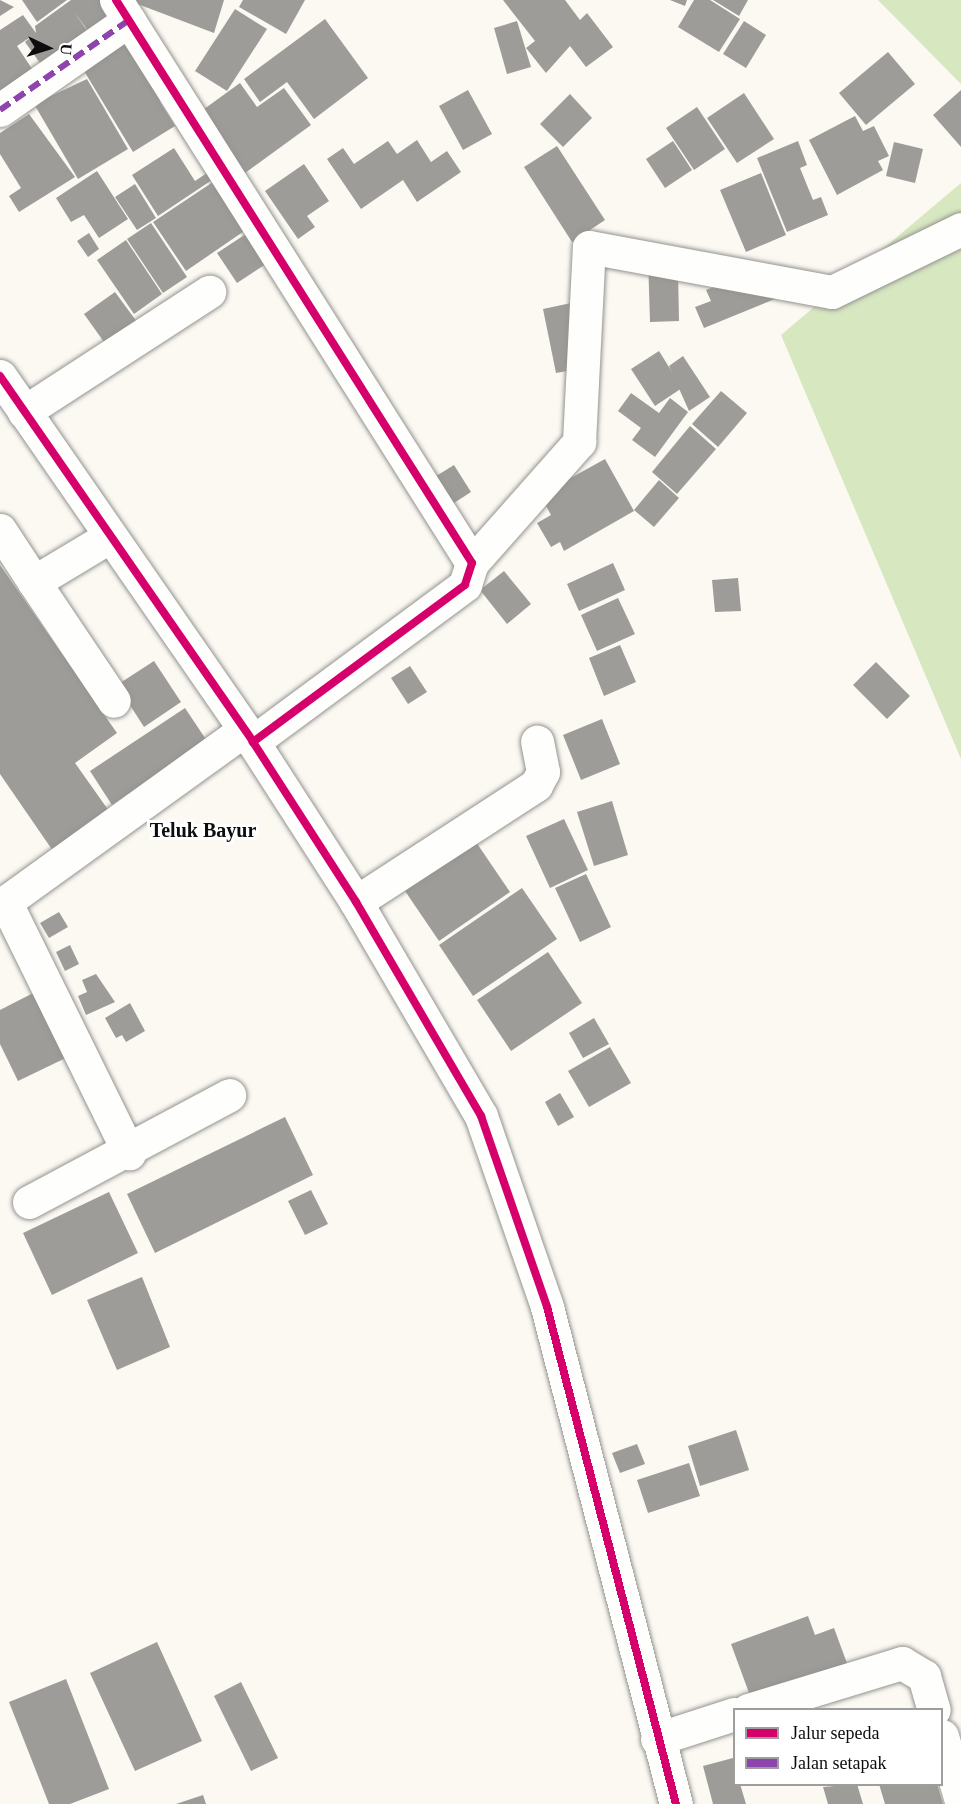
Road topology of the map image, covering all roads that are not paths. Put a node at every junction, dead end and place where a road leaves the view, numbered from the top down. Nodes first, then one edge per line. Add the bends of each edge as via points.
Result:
1 (122, 10) edge
2 (0, 110) edge
3 (961, 229) edge
4 (210, 291) dead end
5 (0, 376) edge
6 (24, 412) junction
7 (0, 530) edge
8 (109, 537) junction
9 (472, 563) junction
10 (34, 582) junction
11 (114, 701) dead end
12 (248, 736) junction
13 (537, 742) dead end
14 (356, 902) junction
15 (3, 904) edge
16 (229, 1095) dead end
17 (129, 1153) junction
18 (29, 1202) dead end
19 (755, 1708) edge
20 (933, 1708) edge
21 (733, 1715) edge
22 (657, 1739) junction
23 (943, 1739) edge
24 (961, 1801) edge
25 (676, 1804) edge

1 - 2 street
1 - 9 street
3 - 9 street via 832,292 589,247 579,441
4 - 6 street
5 - 6 street
6 - 8 street
7 - 10 street
8 - 10 street
8 - 12 street
9 - 12 street via 465,585
10 - 11 street
12 - 14 street
12 - 15 street
13 - 14 street via 543,772 536,785
14 - 22 street via 481,1116 521,1221
15 - 17 street
16 - 17 street
17 - 18 street
19 - 20 street via 902,1663 924,1676
21 - 22 street
22 - 25 street
23 - 24 street

